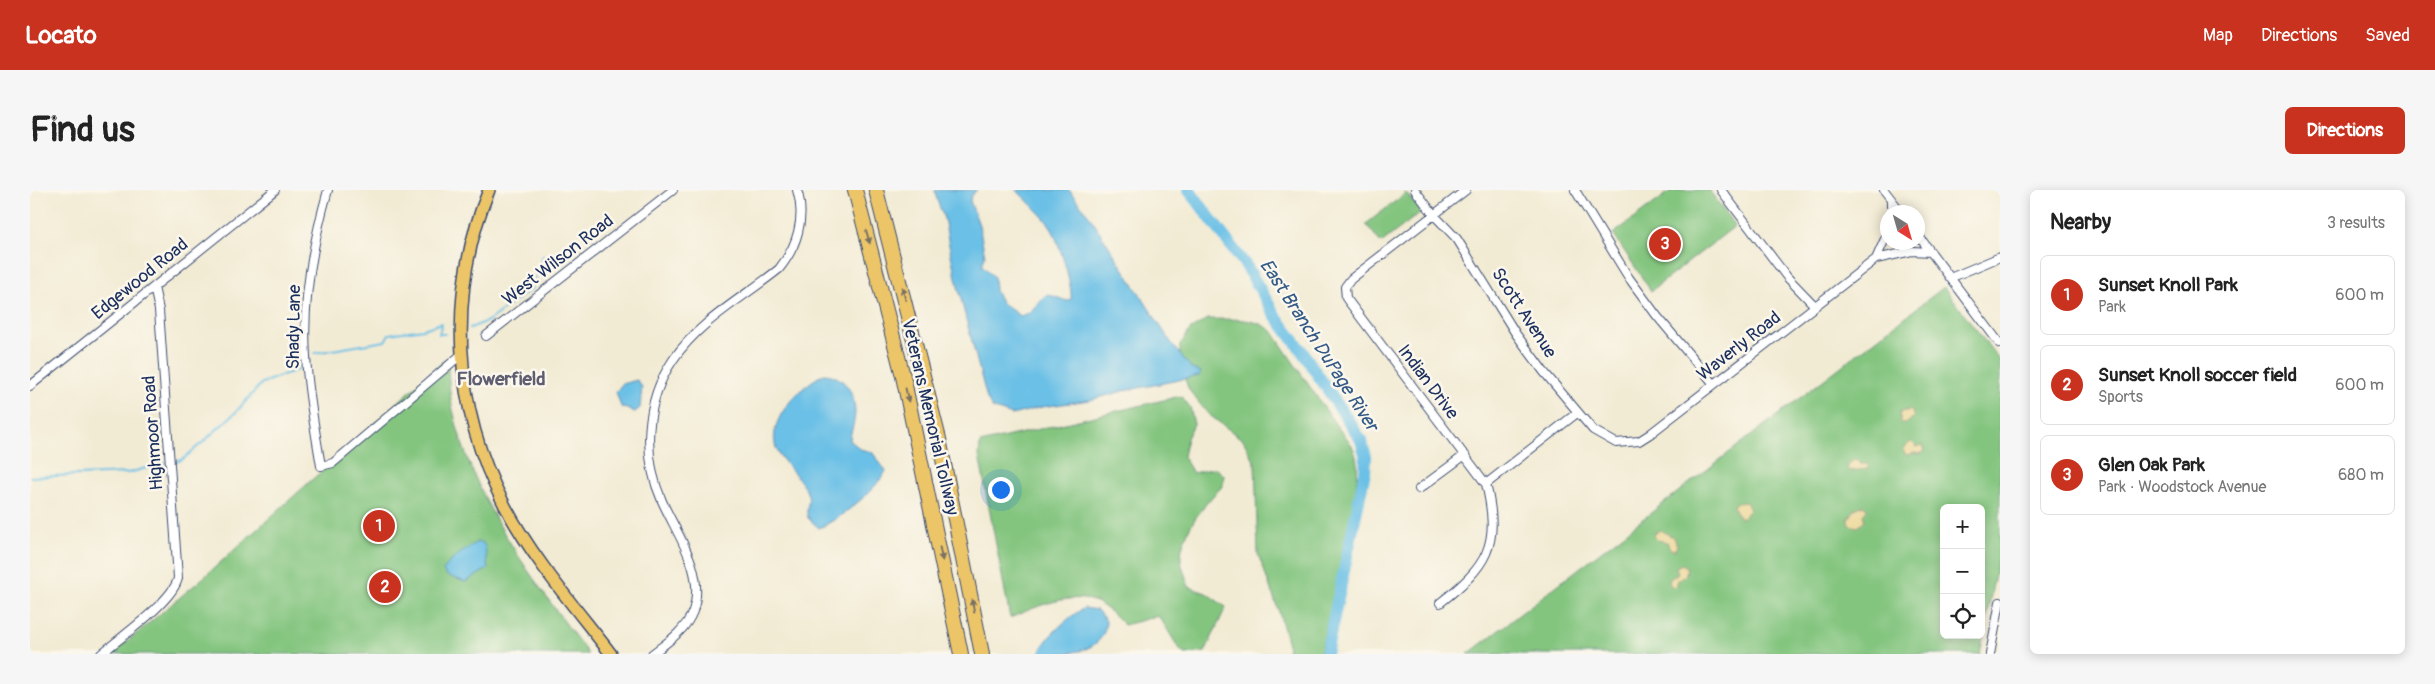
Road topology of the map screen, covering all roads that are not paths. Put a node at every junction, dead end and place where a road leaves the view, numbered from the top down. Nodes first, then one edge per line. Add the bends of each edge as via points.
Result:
1 (275, 190) edge
2 (328, 190) edge
3 (489, 190) edge
4 (672, 190) edge
5 (797, 190) edge
6 (855, 190) edge
7 (876, 190) edge
8 (1415, 190) edge
9 (1466, 190) edge
10 (1575, 190) edge
11 (1721, 190) edge
12 (1884, 190) edge
13 (1890, 199) junction
14 (1890, 205) edge
15 (1895, 205) edge
16 (1434, 215) junction
17 (1925, 244) edge
18 (1880, 250) edge
19 (1931, 252) junction
20 (2000, 257) edge
21 (1876, 259) junction
22 (1950, 278) junction
23 (154, 287) junction
24 (1815, 306) junction
25 (486, 336) dead end
26 (2000, 344) edge
27 (462, 354) junction
28 (1714, 384) junction
29 (30, 386) edge
30 (1577, 413) junction
31 (1616, 443) joint
32 (1464, 455) junction
33 (1486, 484) junction
34 (1419, 489) dead end
35 (2000, 602) edge
36 (1440, 603) dead end
37 (102, 654) edge
38 (610, 654) edge
39 (652, 654) edge
40 (961, 654) edge
41 (982, 654) edge
42 (1990, 654) edge

1 - 23 street, Edgewood Road
2 - 27 street, Shady Lane via 317,229 306,324 306,356 321,466 333,463
3 - 27 main road via 467,263 462,304
4 - 25 street, West Wilson Road
5 - 39 street via 801,205 800,224 786,260 692,337 672,361 657,394 650,423 653,473 692,564 697,587 692,612 686,623
6 -> 40 highway, Veterans Memorial Tollway via 903,376
41 -> 7 highway, Veterans Memorial Tollway via 939,439
8 - 16 street, Scott Avenue
9 - 16 street
10 - 28 street via 1629,278
11 - 24 street via 1787,277
12 - 13 street
13 - 14 street
13 - 15 street
16 - 30 street, Scott Avenue via 1457,239 1516,334
16 - 32 street, Indian Drive via 1351,279 1345,287 1346,298
17 - 19 street
18 - 21 street, Waverly Road
19 - 21 street, Waverly Road via 1912,251
19 - 22 street
20 - 22 street
21 - 24 street, Waverly Road
22 - 26 street
23 - 29 street, Edgewood Road
23 - 37 street, Highmoor Road via 159,310 178,578 177,585 165,600
24 - 28 street, Waverly Road
27 - 38 main road via 468,406 488,472 533,552
28 - 31 street, Waverly Road via 1645,438
30 - 31 street, Scott Avenue via 1600,436
30 - 33 street
32 - 33 street, Indian Drive
32 - 34 street
33 - 36 street via 1493,516 1487,552 1473,575
35 - 42 street

